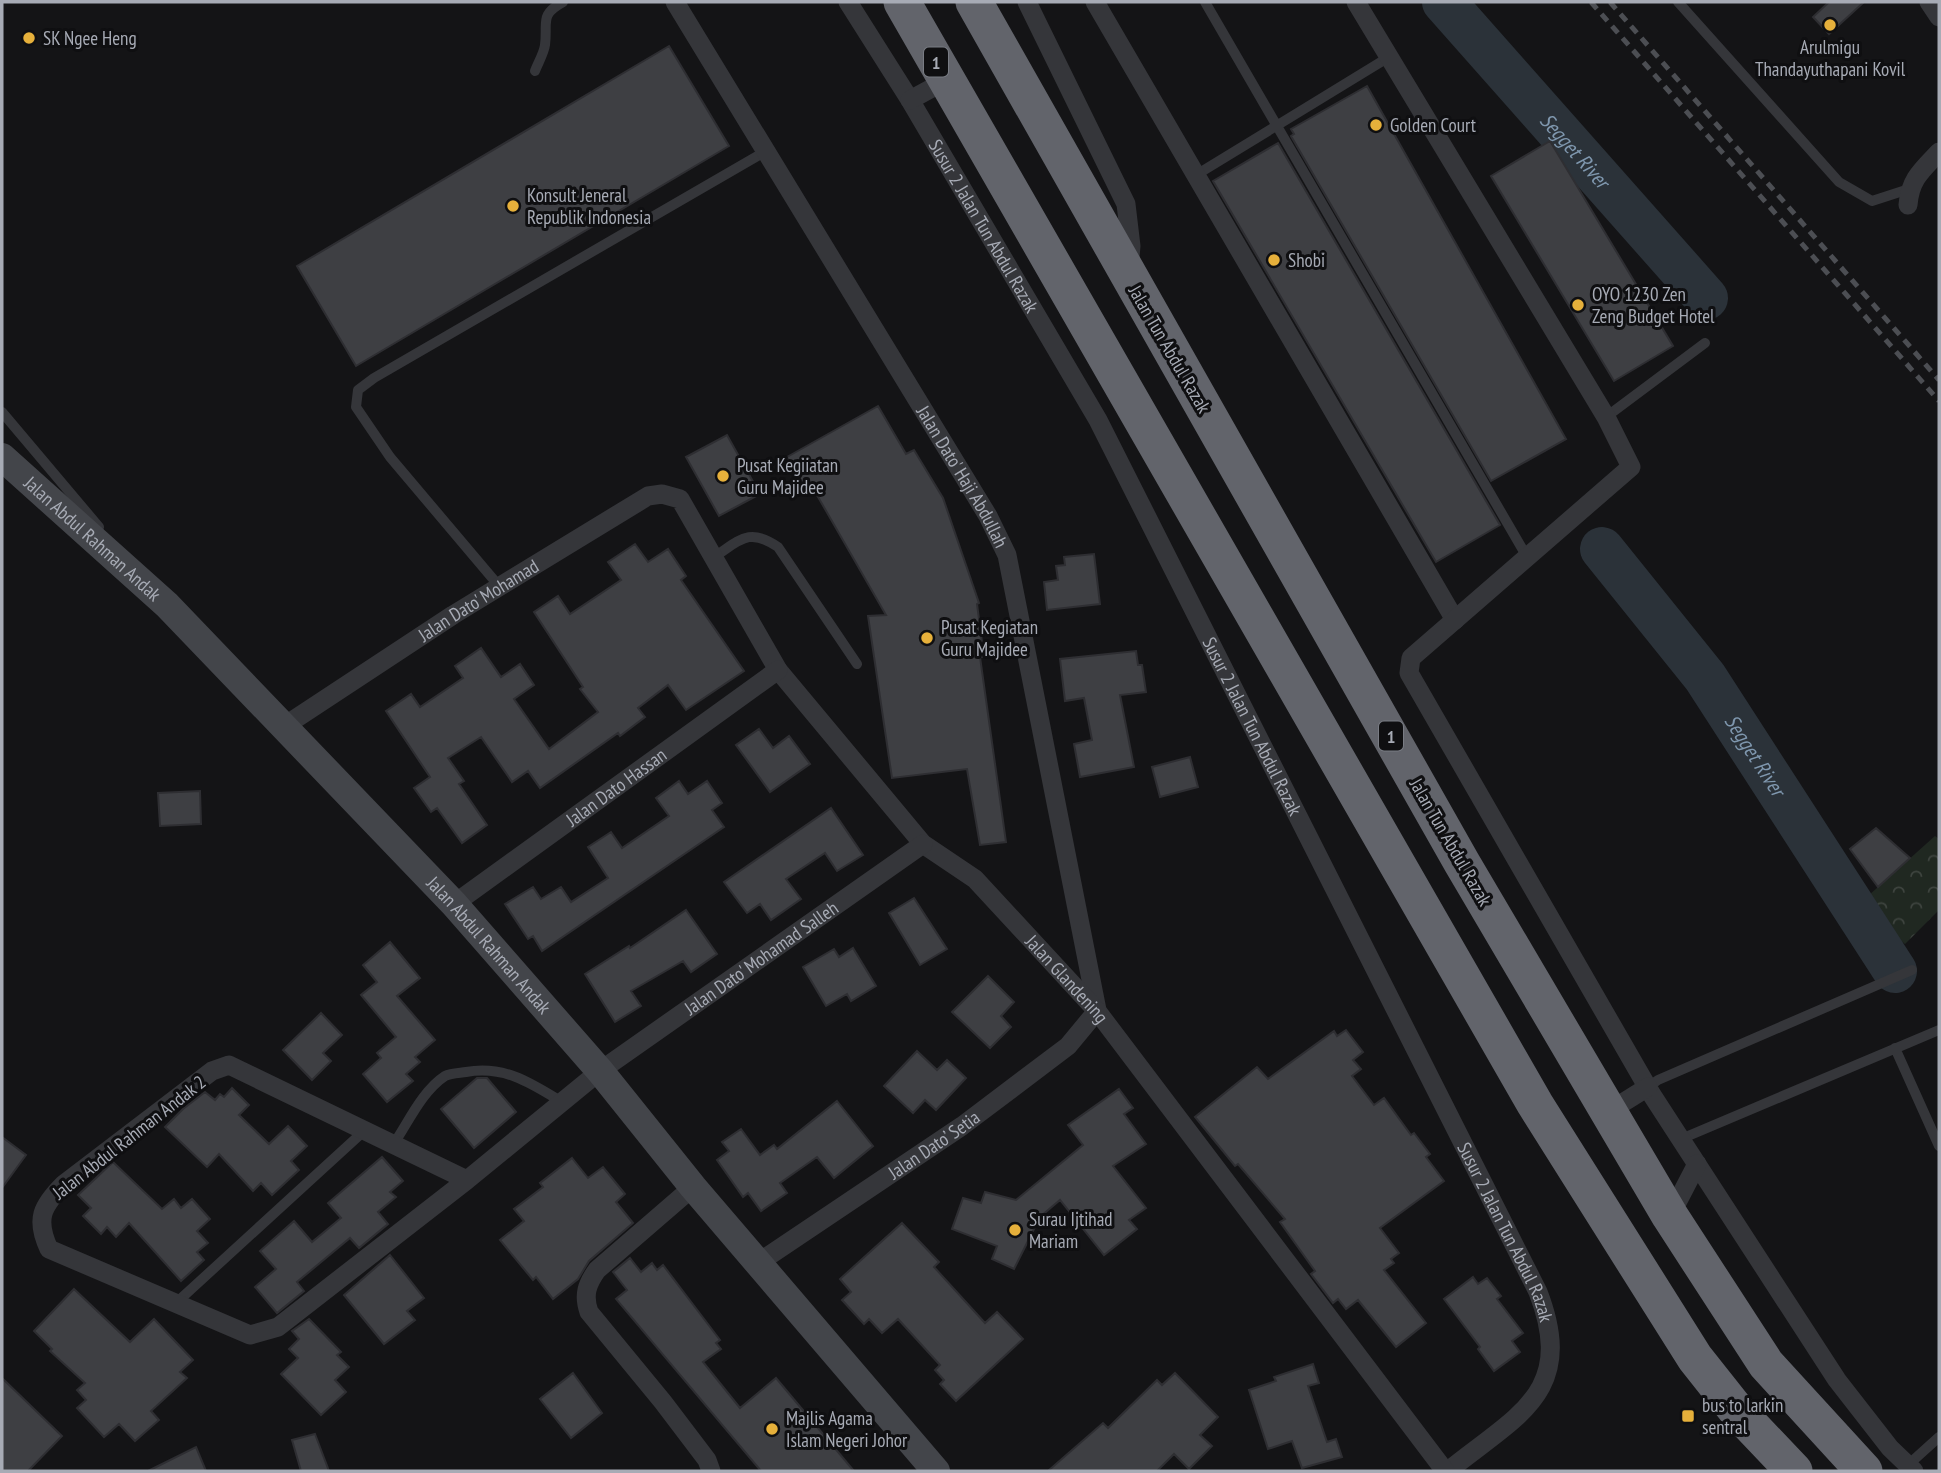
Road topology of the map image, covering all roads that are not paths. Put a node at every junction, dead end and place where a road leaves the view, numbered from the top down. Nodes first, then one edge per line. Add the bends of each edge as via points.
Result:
1 (563, 2) edge
2 (675, 2) edge
3 (848, 2) edge
4 (878, 2) edge
5 (902, 2) edge
6 (1027, 2) edge
7 (1095, 2) edge
8 (1205, 2) edge
9 (1356, 2) edge
10 (1678, 2) edge
11 (1929, 2) edge
12 (978, 8) edge
13 (1939, 17) edge
14 (1389, 57) junction
15 (535, 71) dead end
16 (921, 94) junction
17 (971, 122) junction
18 (1278, 125) junction
19 (766, 151) junction
20 (1939, 152) edge
21 (1196, 176) junction
22 (1909, 197) joint
23 (1128, 276) junction
24 (1705, 343) dead end
25 (2, 412) edge
26 (1606, 417) junction
27 (2, 457) edge
28 (680, 499) joint
29 (714, 557) junction
30 (1527, 557) junction
31 (499, 586) junction
32 (167, 605) junction
33 (1455, 620) junction
34 (857, 664) dead end
35 (778, 670) junction
36 (283, 727) junction
37 (923, 844) junction
38 (454, 904) junction
39 (1912, 970) dead end
40 (1097, 1011) junction
41 (1939, 1030) edge
42 (1895, 1048) junction
43 (600, 1072) junction
44 (1647, 1087) junction
45 (562, 1103) junction
46 (1608, 1112) junction
47 (364, 1131) junction
48 (1681, 1139) junction
49 (393, 1145) junction
50 (1939, 1146) edge
51 (1698, 1164) junction
52 (467, 1181) junction
53 (693, 1187) junction
54 (1670, 1216) junction
55 (758, 1263) junction
56 (176, 1303) junction
57 (1939, 1437) edge
58 (1911, 1468) edge
59 (711, 1471) edge
60 (936, 1471) edge
61 (1446, 1471) edge
62 (1794, 1471) edge
63 (1864, 1471) edge

1 - 15 lane via 550,9 545,21 545,46
2 - 19 street, Jalan Dato' Haji Abdullah
3 - 16 street, Susur 2 Jalan Tun Abdul Razak
4 - 16 highway
5 - 17 highway, 1
6 - 23 street via 1126,204 1132,246
7 - 21 street
8 - 18 lane
9 - 14 street
10 - 22 lane via 1839,183 1872,201
11 - 13 street
12 - 23 highway, Jalan Tun Abdul Razak / 1
14 - 18 lane
14 - 26 street
16 - 17 highway
16 - 61 street, Susur 2 Jalan Tun Abdul Razak via 1098,420 1549,1320 1549,1370 1540,1391
17 - 62 highway, 1 via 1535,1104 1695,1357 1737,1411
18 - 21 lane
18 - 30 lane
19 - 31 lane via 358,390 356,407 390,457
19 - 40 street, Jalan Dato' Haji Abdullah via 988,516 1006,555
20 - 22 street via 1916,176
21 - 33 street
23 - 46 highway, Jalan Tun Abdul Razak / 1
24 - 26 lane
25 - 32 lane
26 - 30 street via 1631,467
27 - 32 street, Jalan Abdul Rahman Andak
28 - 29 street, Jalan Glandening
28 - 31 street, Jalan Dato' Mohamad via 648,496
29 - 34 lane via 746,537 762,536 778,547
29 - 35 street, Jalan Glandening
30 - 33 street
31 - 36 street, Jalan Dato' Mohamad
32 - 36 street, Jalan Abdul Rahman Andak
33 - 44 street via 1411,658 1412,682
35 - 37 street, Jalan Glandening
35 - 38 street, Jalan Dato Hassan
36 - 38 street, Jalan Abdul Rahman Andak
37 - 40 street, Jalan Glandening via 975,879
37 - 43 street, Jalan Dato' Mohamad Salleh
38 - 43 street, Jalan Abdul Rahman Andak
39 - 44 lane
40 - 55 street, Jalan Dato’ Setia via 1068,1046 962,1126
40 - 61 street, Jalan Glandening
41 - 42 lane
42 - 48 lane
42 - 50 lane
43 - 45 street, Jalan Abdul Rahman Andak 2
43 - 53 street, Jalan Abdul Rahman Andak
44 - 46 street
44 - 48 street
45 - 49 lane via 507,1072 447,1075 428,1093
45 - 52 street, Jalan Abdul Rahman Andak 2
46 - 54 highway, Jalan Tun Abdul Razak / 1
47 - 49 street, Jalan Abdul Rahman Andak 2
47 - 56 lane
47 - 56 street, Jalan Abdul Rahman Andak 2 via 229,1065 212,1071 64,1184 47,1202 41,1220 49,1249
48 - 51 street
49 - 52 street, Jalan Abdul Rahman Andak 2
51 - 54 street
51 - 58 street via 1837,1380
52 - 56 street, Jalan Abdul Rahman Andak 2 via 278,1327 250,1335
53 - 55 street, Jalan Abdul Rahman Andak
53 - 59 street via 597,1270 584,1300
54 - 63 highway, Jalan Tun Abdul Razak / 1 via 1766,1364
55 - 60 street, Jalan Abdul Rahman Andak
57 - 58 lane

